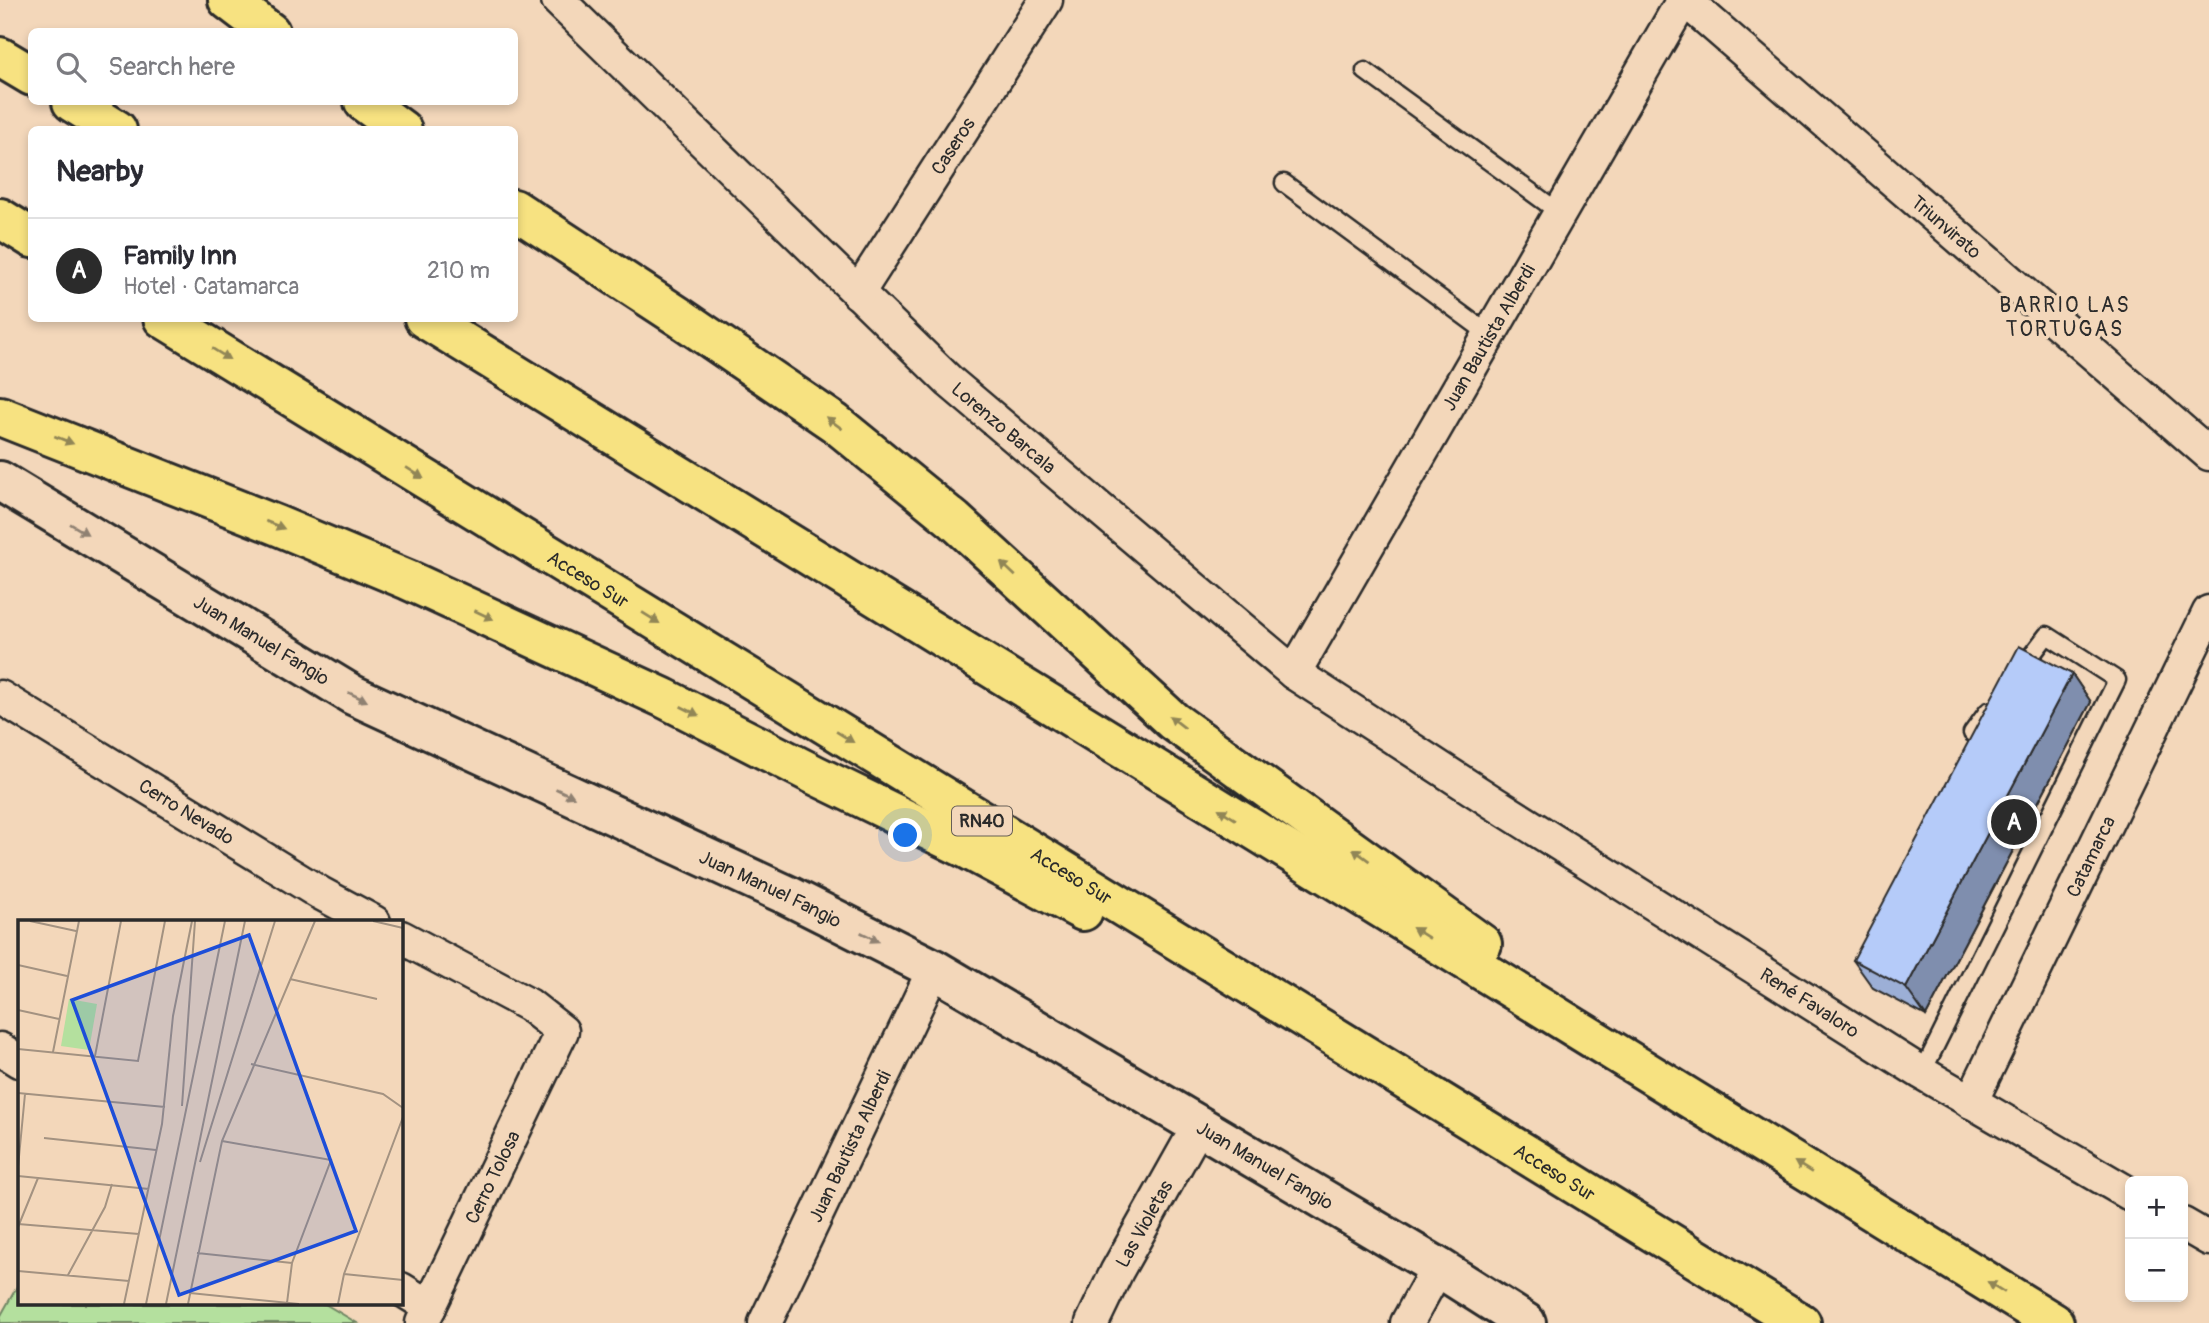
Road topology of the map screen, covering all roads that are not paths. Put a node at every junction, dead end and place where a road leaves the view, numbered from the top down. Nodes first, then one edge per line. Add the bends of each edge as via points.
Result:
1 (228, 0) edge
2 (558, 0) edge
3 (1046, 0) edge
4 (1684, 0) edge
5 (265, 28) edge
6 (0, 57) edge
7 (1365, 71) dead end
8 (28, 74) edge
9 (77, 105) edge
10 (368, 105) edge
11 (111, 126) edge
12 (397, 126) edge
13 (1284, 183) dead end
14 (518, 212) edge
15 (1560, 214) junction
16 (0, 218) edge
17 (28, 236) edge
18 (858, 293) junction
19 (170, 322) edge
20 (430, 322) edge
21 (1490, 335) junction
22 (0, 416) edge
23 (2209, 454) edge
24 (0, 481) edge
25 (2209, 612) edge
26 (1294, 673) junction
27 (2013, 679) edge
28 (0, 697) edge
29 (1997, 701) edge
30 (1972, 733) edge
31 (1494, 803) joint
32 (370, 920) edge
33 (402, 938) edge
34 (934, 969) junction
35 (0, 1049) edge
36 (18, 1059) edge
37 (1922, 1073) junction
38 (1970, 1102) junction
39 (1444, 1104) junction
40 (1713, 1112) junction
41 (1199, 1125) junction
42 (2125, 1191) edge
43 (2188, 1227) edge
44 (2209, 1239) edge
45 (1438, 1267) junction
46 (402, 1290) edge
47 (426, 1315) edge
48 (765, 1323) edge
49 (1092, 1323) edge
50 (1407, 1323) edge
51 (1526, 1323) edge
52 (1801, 1323) edge
53 (2054, 1323) edge

1 - 5 highway
2 - 18 street, Lorenzo Barcala
3 - 18 street, Caseros
4 - 15 street, Juan Bautista Alberdi
4 - 23 street, Triunvirato
6 - 8 highway
7 - 15 lane
9 - 11 highway
10 - 12 highway
13 - 21 lane
40 -> 14 highway via 1173,720 954,520 835,423
15 - 21 street, Juan Bautista Alberdi
16 - 17 highway
18 - 26 street, Lorenzo Barcala via 950,382
19 -> 39 highway, Acceso Sur / RN40
40 -> 20 highway
21 - 26 street, Juan Bautista Alberdi
22 -> 39 highway via 396,575 664,698 969,850
24 -> 34 street, Juan Manuel Fangio via 353,695 787,895
25 - 38 street, Catamarca
26 - 31 street, Lorenzo Barcala
27 - 37 lane via 2047,635 2117,680
28 - 32 street, Cerro Nevado
29 - 30 lane
31 - 37 street, René Favaloro
33 - 47 street, Cerro Tolosa via 529,1005 562,1031
34 - 41 street, Juan Manuel Fangio
34 - 48 street, Juan Bautista Alberdi
35 - 36 street
37 - 38 street, René Favaloro
38 - 42 street, René Favaloro
39 - 52 highway, Acceso Sur / RN40
53 -> 40 highway
41 - 45 street, Juan Manuel Fangio
41 - 49 street, Las Violetas
43 - 44 street
45 - 50 street
45 - 51 street, Juan Manuel Fangio
46 - 47 street

